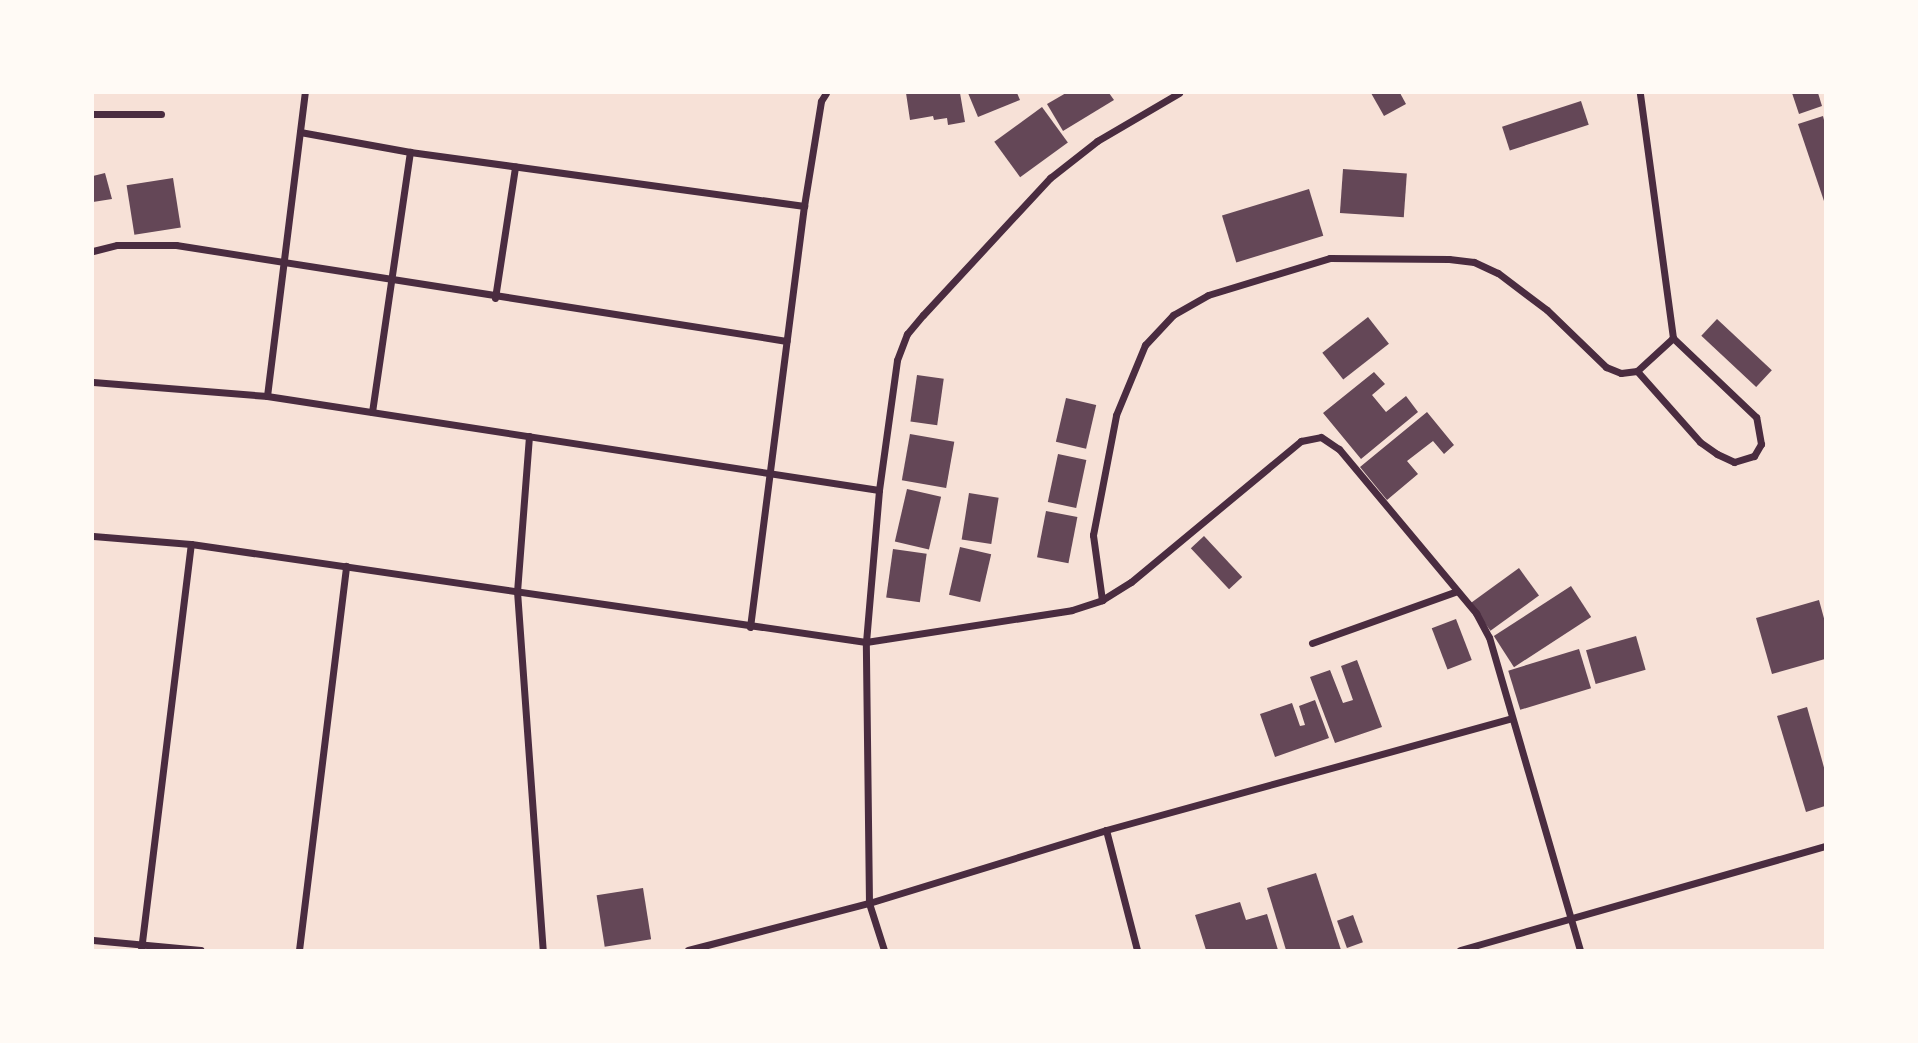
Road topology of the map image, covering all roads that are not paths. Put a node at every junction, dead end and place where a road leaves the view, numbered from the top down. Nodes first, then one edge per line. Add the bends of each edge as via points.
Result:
1 (306, 93) edge
2 (826, 93) edge
3 (1179, 93) edge
4 (1640, 93) edge
5 (93, 114) edge
6 (161, 114) dead end
7 (300, 132) junction
8 (410, 152) junction
9 (515, 167) junction
10 (804, 206) junction
11 (93, 251) edge
12 (284, 265) junction
13 (390, 282) junction
14 (495, 298) junction
15 (1673, 338) junction
16 (787, 341) junction
17 (1637, 371) junction
18 (93, 383) edge
19 (267, 396) junction
20 (372, 412) junction
21 (529, 436) junction
22 (772, 471) junction
23 (879, 489) junction
24 (93, 536) edge
25 (191, 544) junction
26 (346, 566) junction
27 (517, 591) junction
28 (1457, 591) junction
29 (1102, 600) junction
30 (750, 627) junction
31 (866, 642) junction
32 (1312, 643) dead end
33 (1512, 718) junction
34 (1106, 830) junction
35 (1825, 846) edge
36 (869, 903) junction
37 (1571, 916) junction
38 (93, 940) edge
39 (141, 947) edge
40 (201, 950) edge
41 (299, 950) edge
42 (543, 950) edge
43 (688, 950) edge
44 (884, 950) edge
45 (1137, 950) edge
46 (1460, 950) edge
47 (1580, 950) edge

1 - 7 street
2 - 10 street
3 - 23 street via 1097,141 1050,178 906,334 897,360
4 - 15 street
5 - 6 street
7 - 8 street
7 - 12 street
8 - 9 street
8 - 13 street
9 - 10 street
9 - 14 street
10 - 16 street
11 - 12 street via 117,246 177,246
12 - 13 street
12 - 19 street
13 - 14 street
13 - 20 street
14 - 16 street
15 - 17 street
15 - 17 street via 1756,417 1760,444 1755,456 1734,462 1700,442
16 - 22 street
17 - 29 street via 1621,373 1606,367 1547,310 1474,262 1330,258 1208,295 1173,315 1145,345 1116,415 1093,536
18 - 19 street
19 - 20 street
20 - 21 street
21 - 22 street
21 - 27 street
22 - 23 street
22 - 30 street
23 - 31 street
24 - 25 street
25 - 26 street
25 - 39 street
26 - 27 street
26 - 41 street
27 - 30 street
27 - 42 street
28 - 29 street via 1339,449 1321,437 1301,441 1131,582
28 - 32 street
28 - 33 street via 1489,637
29 - 31 street via 1072,610
30 - 31 street
31 - 36 street
33 - 34 street
33 - 37 street
34 - 36 street
34 - 45 street
35 - 37 street
36 - 43 street
36 - 44 street
37 - 46 street
37 - 47 street
38 - 39 street
39 - 40 street

